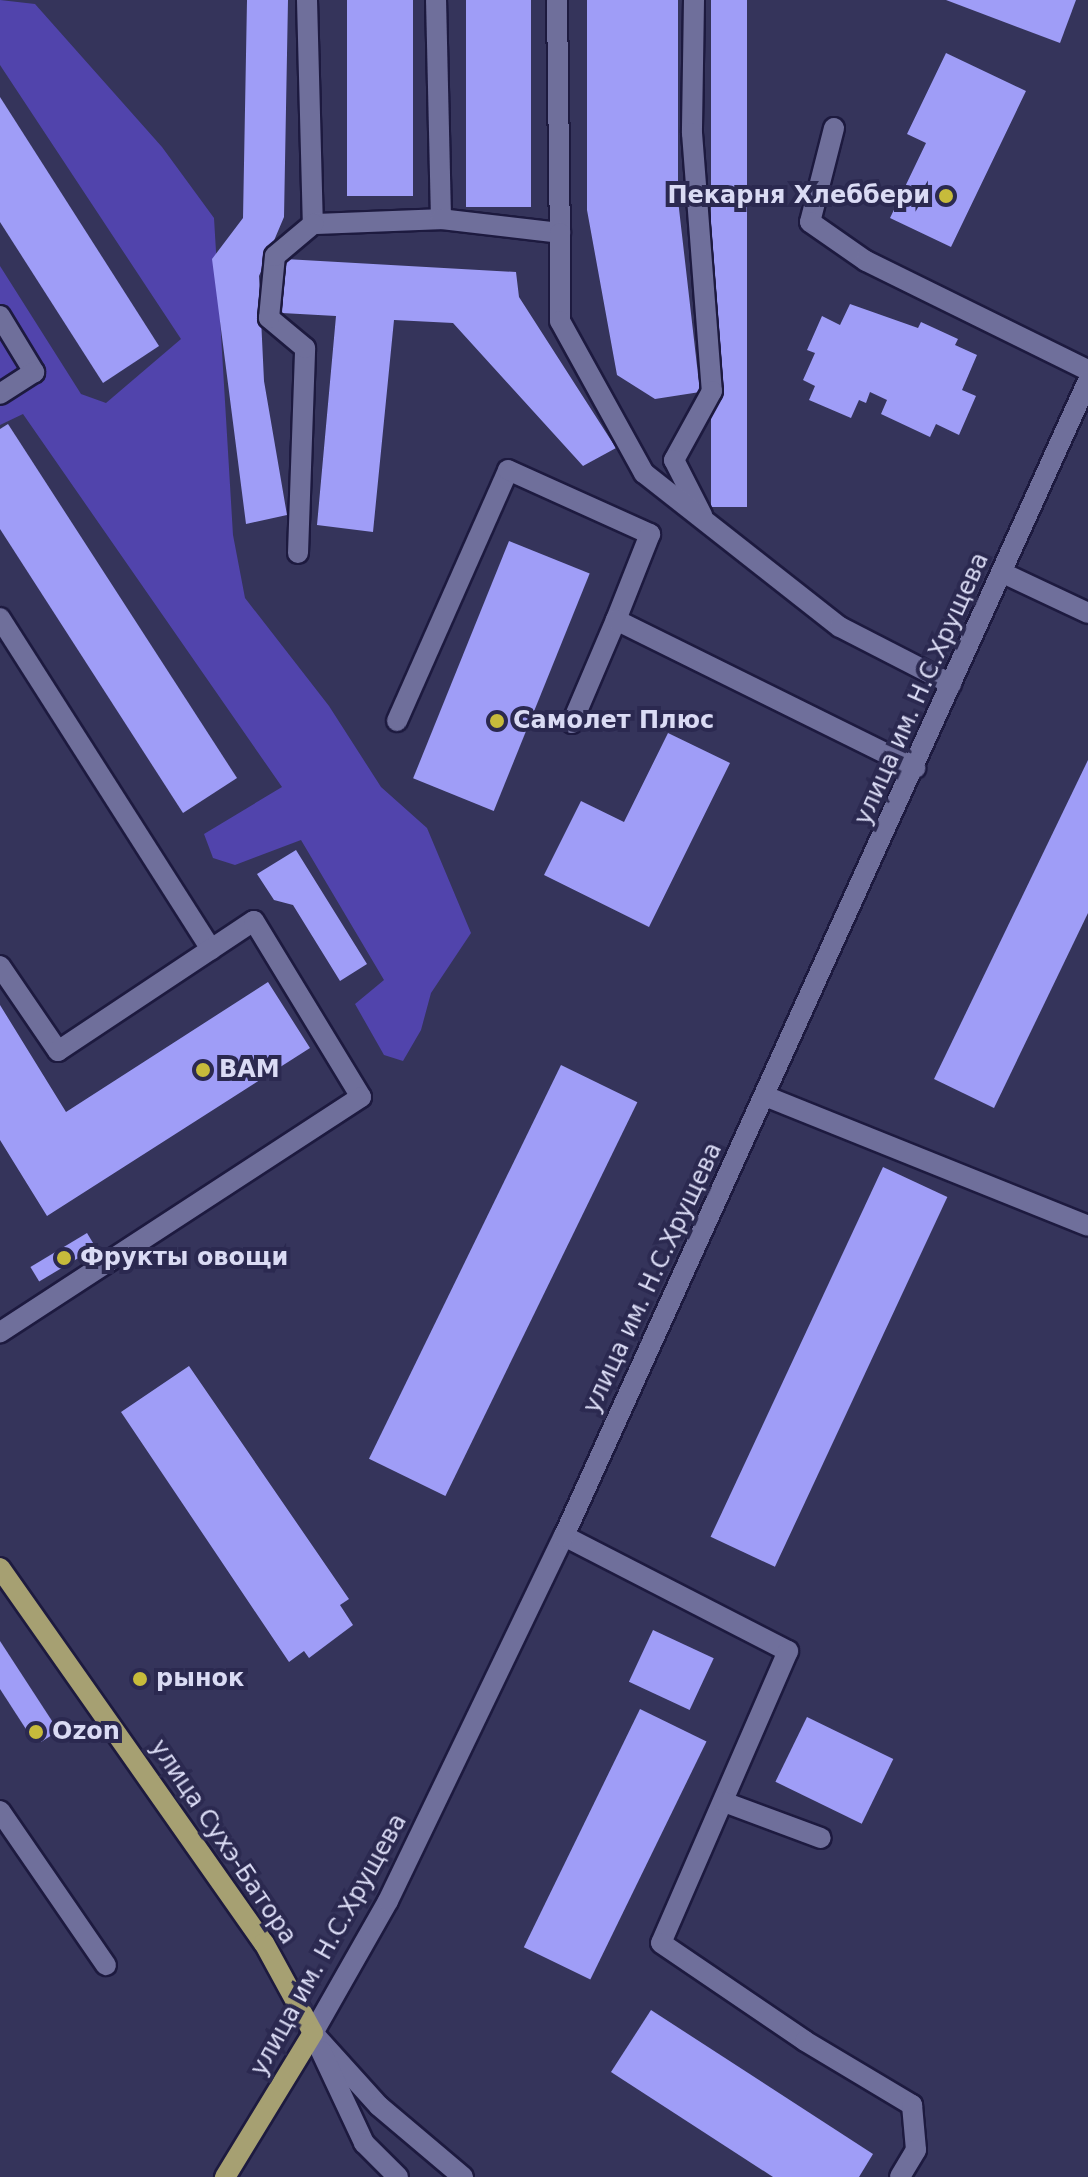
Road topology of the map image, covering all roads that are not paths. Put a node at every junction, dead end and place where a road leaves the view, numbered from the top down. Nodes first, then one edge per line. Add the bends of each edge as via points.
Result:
1 (307, 0) edge
2 (436, 0) edge
3 (557, 0) edge
4 (694, 0) edge
5 (834, 128) dead end
6 (441, 219) junction
7 (313, 224) junction
8 (560, 233) junction
9 (0, 316) edge
10 (1088, 370) edge
11 (1088, 381) edge
12 (0, 394) edge
13 (706, 522) junction
14 (298, 553) dead end
15 (1003, 573) junction
16 (1088, 613) edge
17 (0, 618) edge
18 (616, 620) junction
19 (951, 684) junction
20 (397, 721) dead end
21 (572, 723) dead end
22 (915, 768) junction
23 (211, 949) junction
24 (0, 966) edge
25 (765, 1096) junction
26 (1088, 1226) edge
27 (0, 1332) edge
28 (564, 1536) junction
29 (0, 1568) edge
30 (724, 1802) junction
31 (0, 1811) edge
32 (821, 1838) dead end
33 (106, 1965) dead end
34 (313, 2033) junction
35 (225, 2177) edge
36 (398, 2177) edge
37 (463, 2177) edge
38 (900, 2177) edge

1 - 7 main road
2 - 6 main road
3 - 8 main road
4 - 13 main road via 692,133 712,391 674,460
5 - 10 main road via 810,222 866,261
6 - 7 main road
6 - 8 main road
7 - 14 main road via 275,256 269,318 305,348
8 - 13 main road via 560,321 644,473
9 - 12 main road via 34,372
11 - 15 main road, улица им. Н.С.Хрущева
13 - 19 main road via 840,627
15 - 16 main road
15 - 19 main road, улица им. Н.С.Хрущева
17 - 23 main road
18 - 20 main road via 650,534 508,470
18 - 21 main road
18 - 22 main road
19 - 22 main road, улица им. Н.С.Хрущева
22 - 25 main road, улица им. Н.С.Хрущева
23 - 24 main road via 58,1051
23 - 27 main road via 254,921 361,1097
25 - 26 main road
25 - 28 main road, улица им. Н.С.Хрущева
28 - 30 main road via 788,1651
28 - 34 main road, улица им. Н.С.Хрущева via 388,1901
29 - 34 main road, улица Сухэ-Батора via 264,1943
30 - 32 main road
30 - 38 main road via 661,1943 805,2041 912,2105 916,2150
31 - 33 main road
34 - 35 main road, улица им. Н.С.Хрущева
34 - 36 main road, улица Сухэ-Батора via 364,2143
34 - 37 main road, улица Сухэ-Батора via 379,2106

